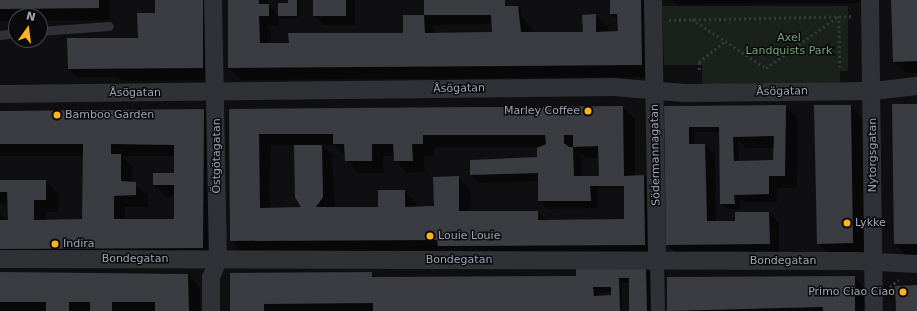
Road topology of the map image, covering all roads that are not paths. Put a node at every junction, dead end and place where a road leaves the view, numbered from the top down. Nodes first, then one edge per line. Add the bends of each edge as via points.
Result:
1 (213, 0) edge
2 (653, 0) edge
3 (870, 0) edge
4 (109, 26) dead end
5 (48, 30) edge
6 (917, 86) edge
7 (873, 91) junction
8 (656, 92) junction
9 (216, 93) junction
10 (0, 94) edge
11 (0, 259) edge
12 (218, 260) junction
13 (657, 260) junction
14 (874, 261) junction
15 (917, 264) edge
16 (210, 311) edge
17 (658, 311) edge
18 (874, 311) edge

1 - 9 street, Östgötagatan
2 - 8 street, Södermannagatan
3 - 7 street, Nytorgsgatan
4 - 5 lane
6 - 7 street, Åsögatan
7 - 8 street, Åsögatan
7 - 14 street, Nytorgsgatan
8 - 9 street, Åsögatan via 614,87
8 - 13 street, Södermannagatan
9 - 10 street, Åsögatan
9 - 12 street, Östgötagatan
11 - 12 street, Bondegatan
12 - 13 street, Bondegatan
12 - 16 street, Östgötagatan via 211,278
13 - 14 street, Bondegatan
13 - 17 street, Södermannagatan
14 - 15 street, Bondegatan
14 - 18 street, Nytorgsgatan

